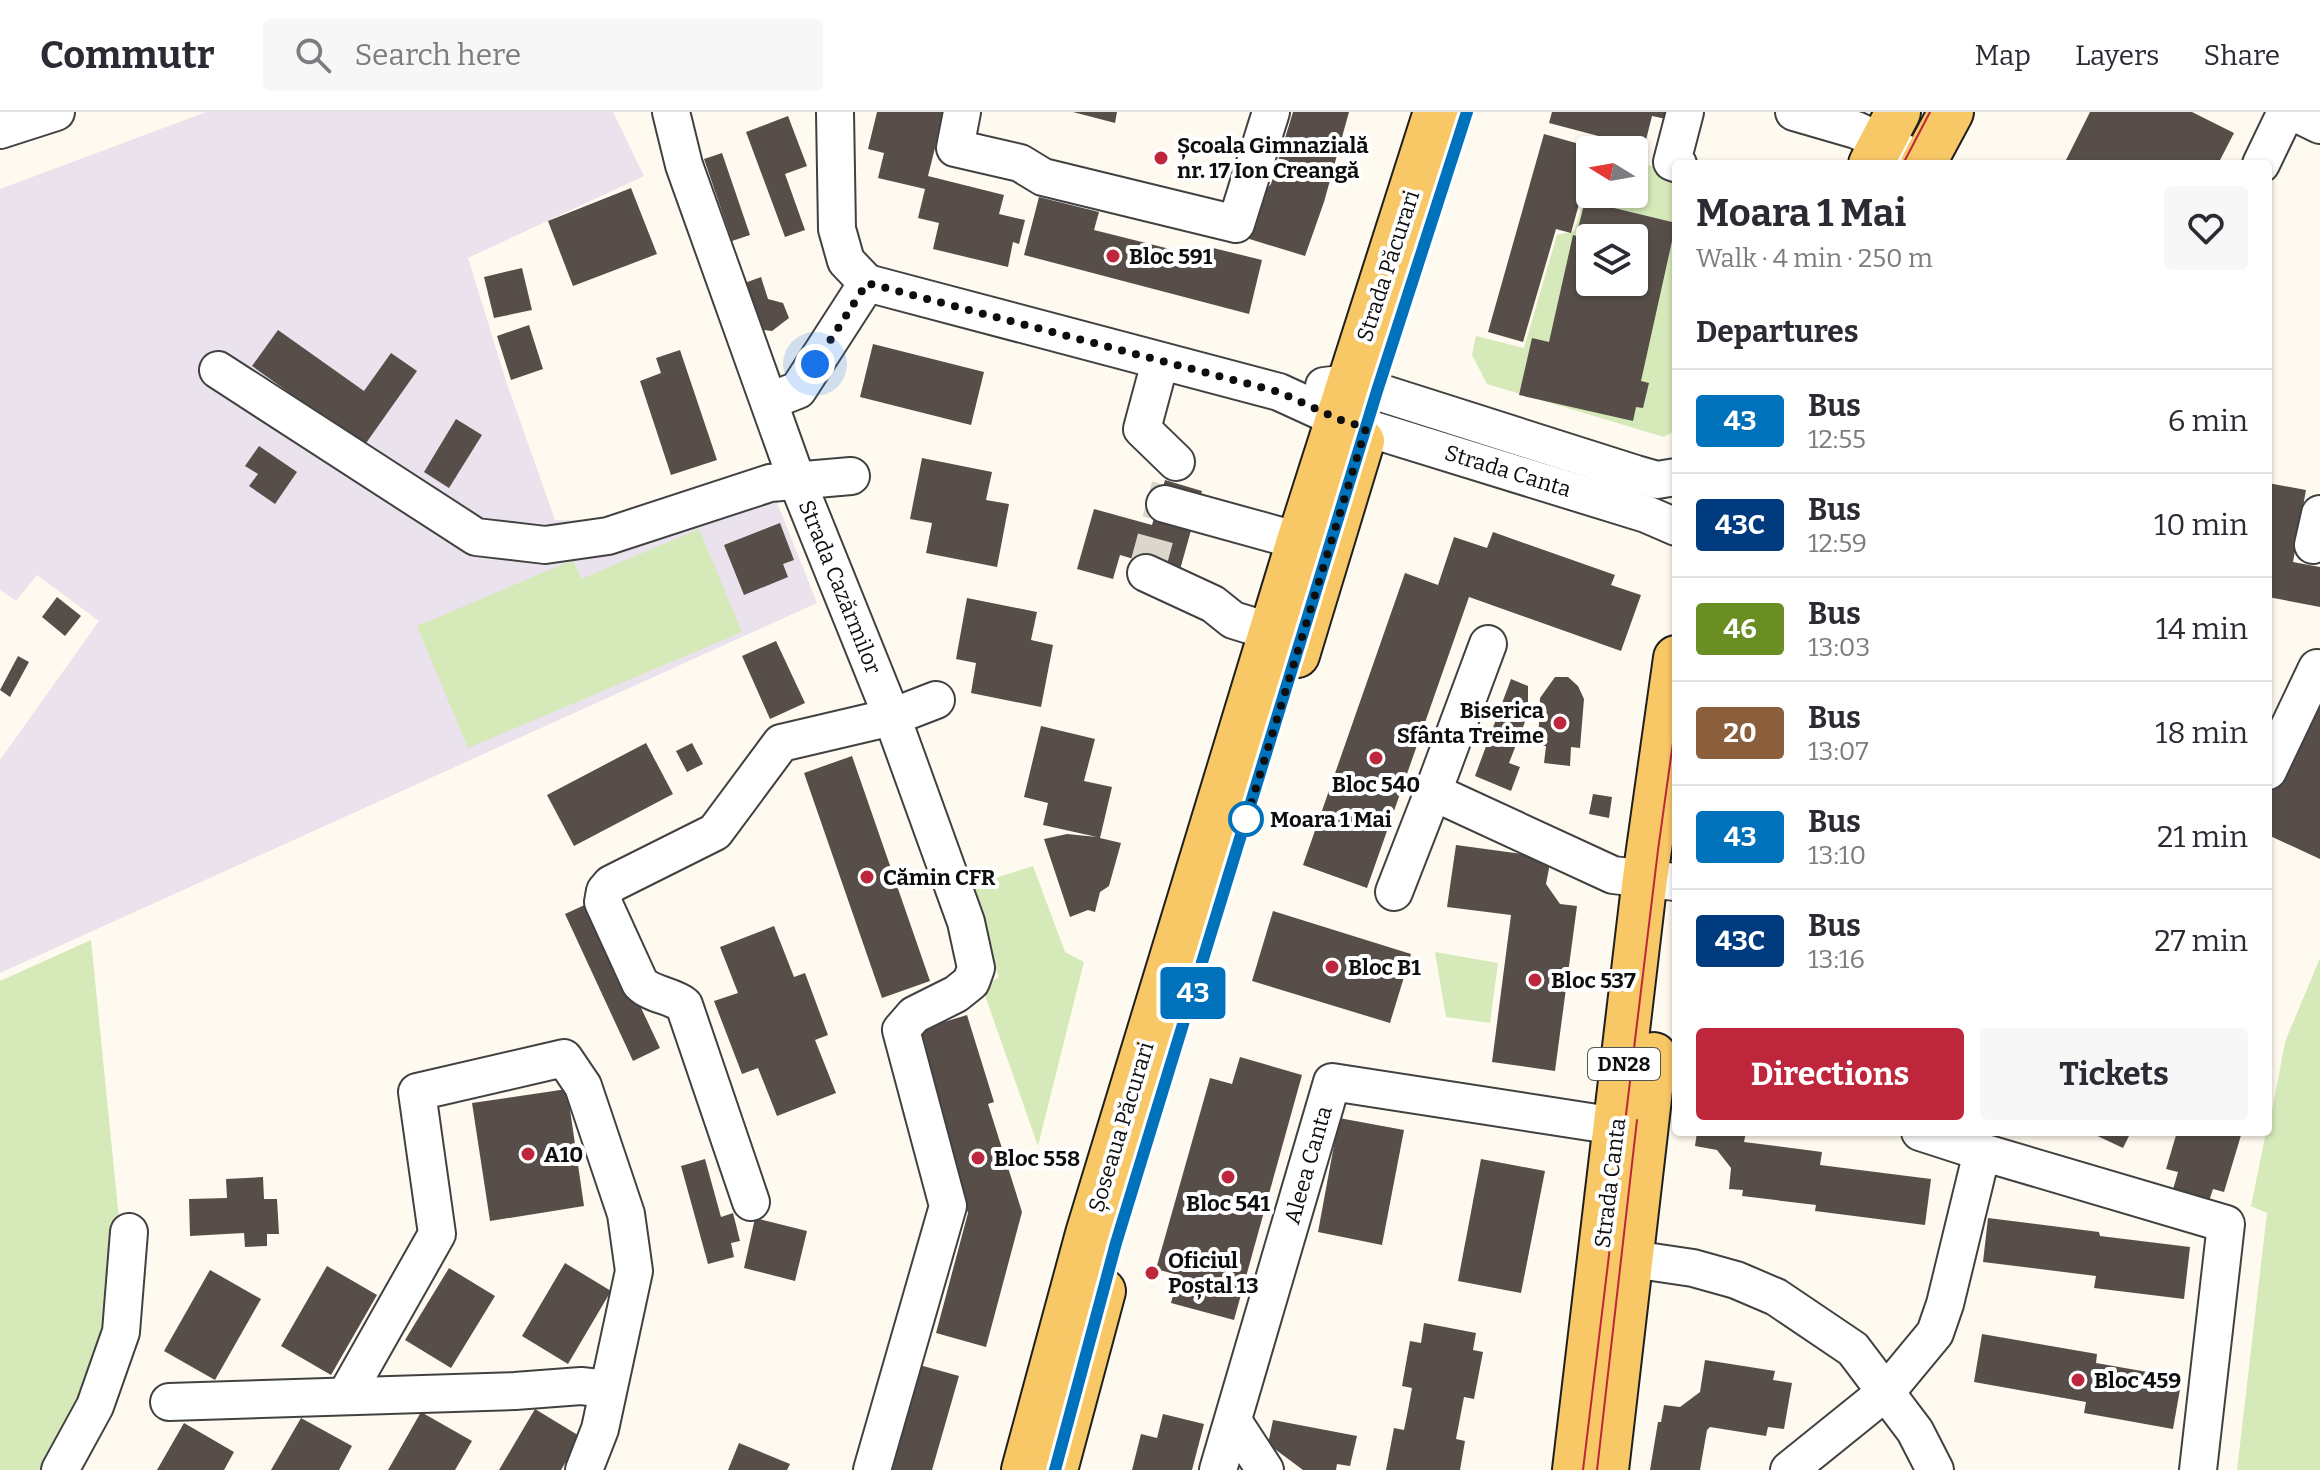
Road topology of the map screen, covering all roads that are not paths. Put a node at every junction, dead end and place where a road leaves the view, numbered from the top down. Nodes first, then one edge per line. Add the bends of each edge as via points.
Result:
1 (56, 112) edge
2 (671, 112) edge
3 (835, 112) edge
4 (962, 112) edge
5 (1271, 112) edge
6 (1436, 112) edge
7 (1467, 112) edge
8 (1685, 112) edge
9 (1794, 112) edge
10 (1951, 112) edge
11 (2286, 112) edge
12 (2293, 112) edge
13 (2320, 125) edge
14 (0, 130) edge
15 (1883, 139) edge
16 (1673, 160) edge
17 (1918, 160) edge
18 (1925, 160) edge
19 (2263, 160) edge
20 (867, 283) junction
21 (1160, 362) junction
22 (218, 370) dead end
23 (770, 401) junction
24 (1358, 405) junction
25 (1176, 462) dead end
26 (851, 476) dead end
27 (1672, 478) edge
28 (797, 481) junction
29 (1165, 504) dead end
30 (1672, 525) edge
31 (1299, 541) junction
32 (1146, 573) dead end
33 (1272, 632) junction
34 (1488, 644) dead end
35 (2317, 668) dead end
36 (936, 700) dead end
37 (1672, 710) edge
38 (892, 717) junction
39 (1668, 761) edge
40 (2272, 763) edge
41 (1433, 792) junction
42 (1665, 877) edge
43 (1394, 892) dead end
44 (1616, 1126) junction
45 (1932, 1136) edge
46 (1982, 1152) junction
47 (751, 1202) dead end
48 (129, 1232) dead end
49 (1632, 1259) junction
50 (608, 1389) junction
51 (1887, 1391) junction
52 (346, 1395) junction
53 (169, 1402) dead end
54 (1233, 1421) junction
55 (60, 1470) edge
56 (584, 1470) edge
57 (872, 1470) edge
58 (1024, 1470) edge
59 (1055, 1470) edge
60 (1218, 1470) edge
61 (1265, 1470) edge
62 (1575, 1470) edge
63 (1606, 1470) edge
64 (1789, 1470) edge
65 (1935, 1470) edge
66 (2198, 1470) edge

1 - 14 street
2 - 23 street, Strada Cazărmilor via 684,165
3 - 20 street via 837,229 846,261
4 - 5 street via 955,148 1020,163 1043,177 1236,224
6 - 24 main road, Strada Păcurari
7 - 24 main road, Strada Păcurari
8 - 16 street
9 - 15 street
10 - 18 main road
11 - 19 street
12 - 13 street
15 - 17 street
20 - 21 street
20 - 23 street via 798,390
21 - 24 street via 1279,392
21 - 25 street via 1142,429
22 - 28 street via 476,537 545,545 608,536 770,483
23 - 28 street, Strada Cazărmilor
24 - 27 street, Strada Canta via 1657,480
24 - 30 street, Strada Canta
24 - 31 main road, Șoseaua Păcurari
24 - 59 main road, Șoseaua Păcurari
26 - 28 street
28 - 38 street, Strada Cazărmilor
29 - 31 street
31 - 33 main road, Șoseaua Păcurari
32 - 33 street via 1213,604 1233,620
33 - 58 main road, Șoseaua Păcurari via 1088,1234
34 - 41 street
35 - 40 street
36 - 38 street
37 - 39 main road, Strada Canta / DN28
38 - 47 street via 781,743 715,832 605,891 603,902 640,983 684,1005
38 - 57 street, Strada Cazărmilor via 966,922 976,968 971,982 914,1015 901,1030 948,1206
39 - 42 main road, Strada Canta / DN28
41 - 42 street via 1613,875
41 - 43 street
42 - 44 main road, Strada Canta / DN28
42 - 49 main road, Strada Canta / DN28
44 - 54 street, Aleea Canta via 1332,1082
44 - 62 main road, Strada Canta / DN28
45 - 46 street
46 - 51 street via 1935,1333
46 - 66 street via 2226,1224
48 - 55 street via 121,1332 95,1406
49 - 51 street via 1693,1268 1776,1297 1853,1349
49 - 63 main road, Strada Canta / DN28
50 - 52 street
50 - 52 street via 634,1271 626,1214 583,1086 564,1058 417,1092 437,1234
50 - 56 street
51 - 64 street
51 - 65 street
52 - 53 street
54 - 60 street
54 - 61 street

